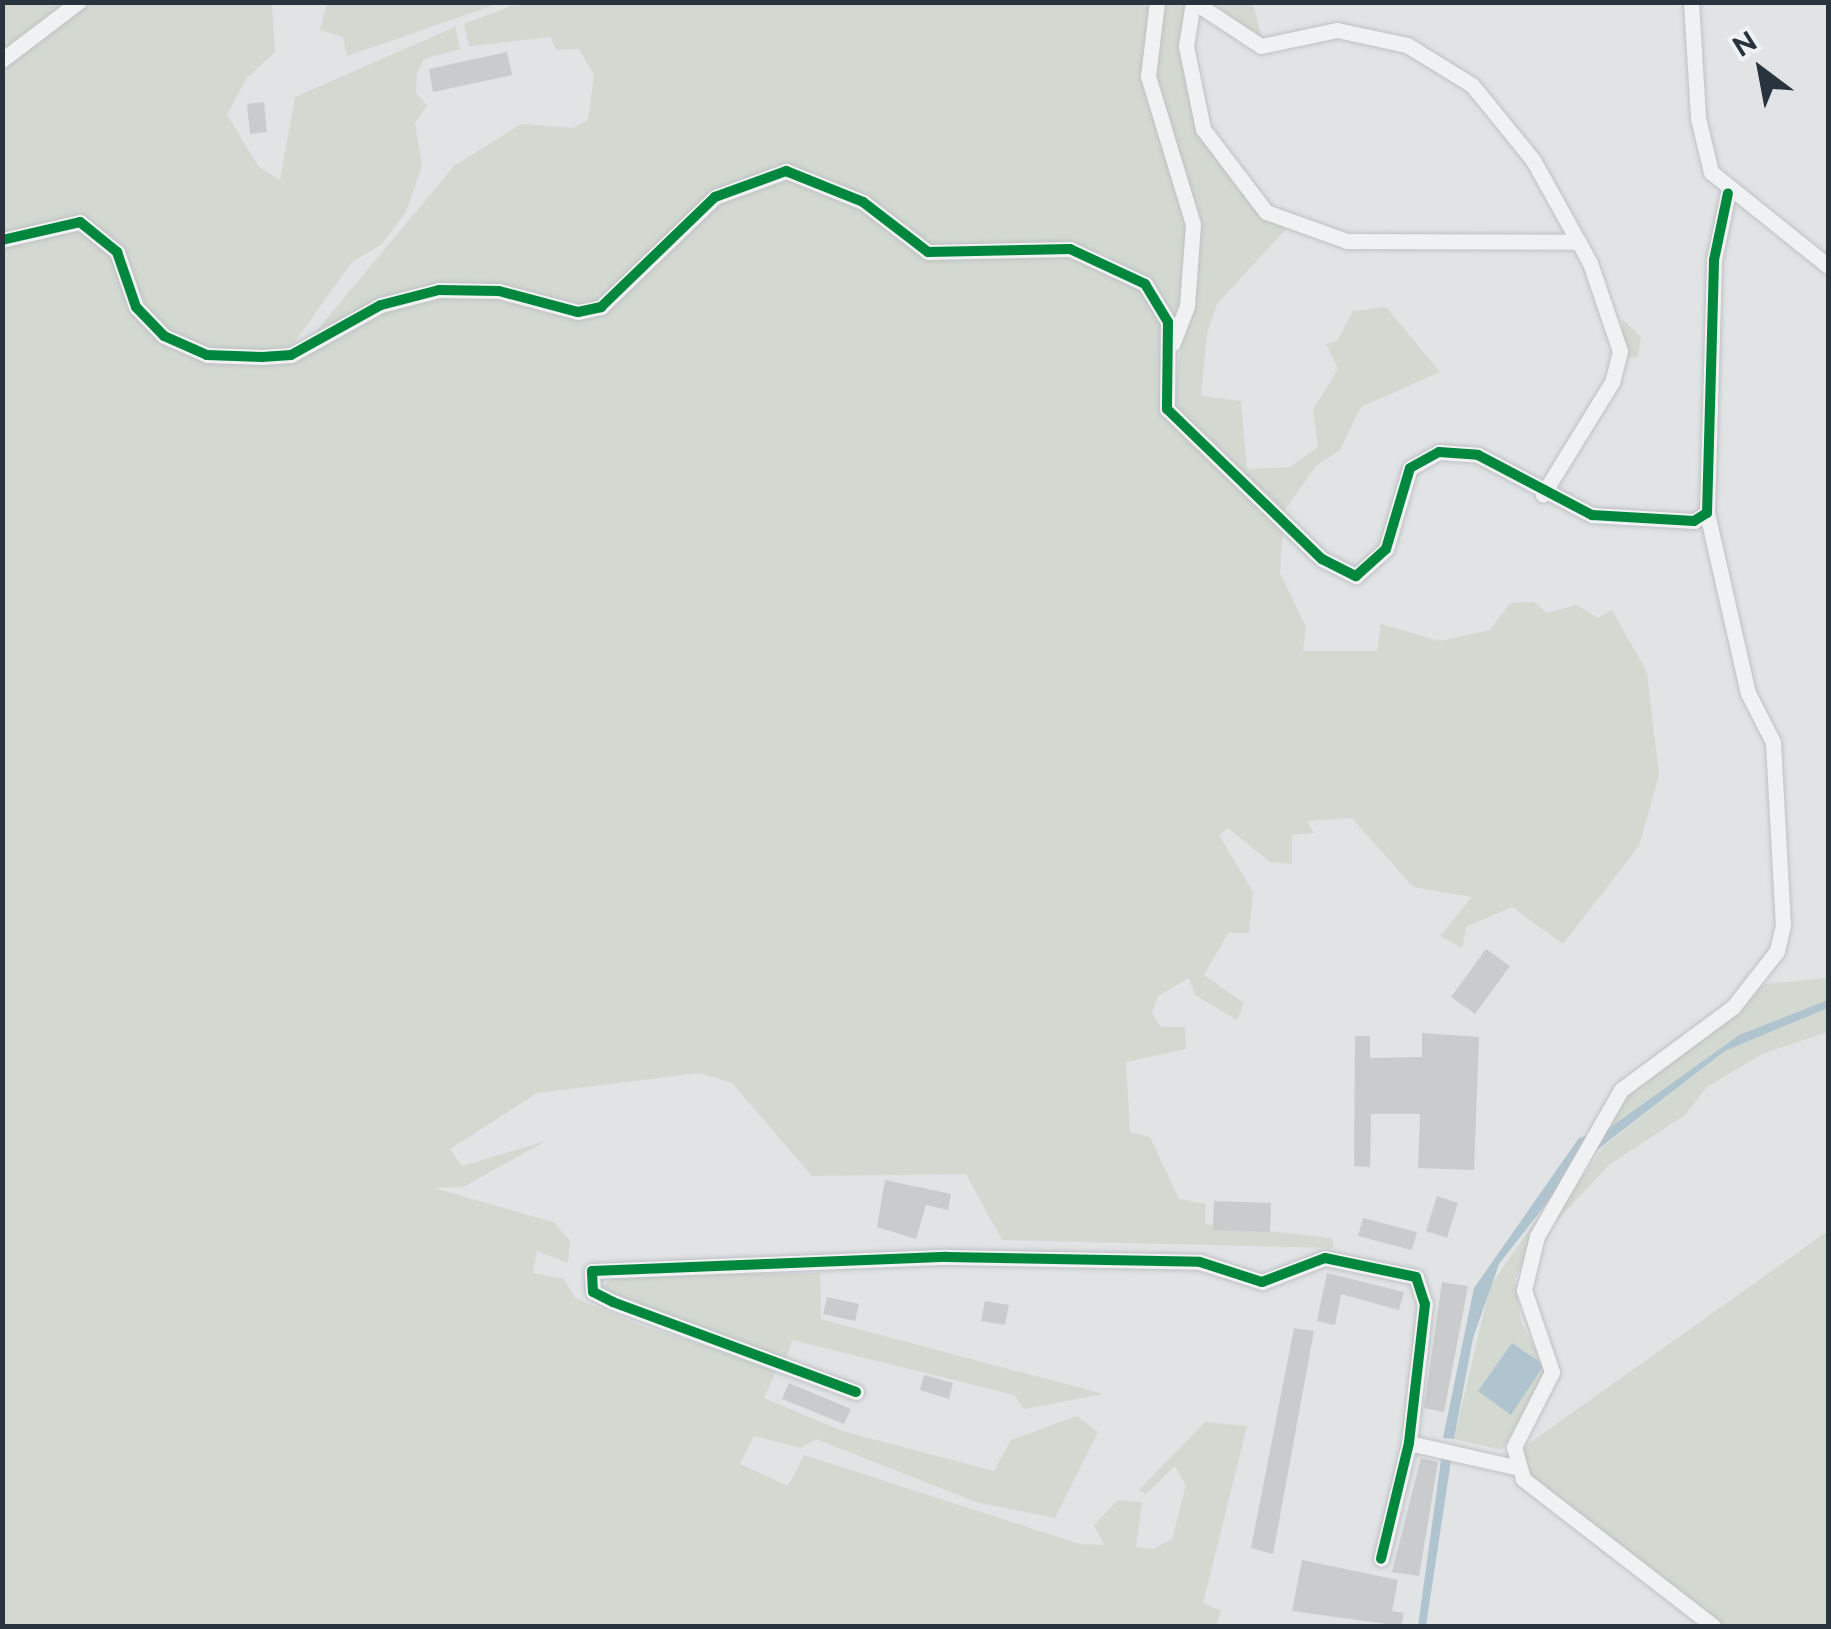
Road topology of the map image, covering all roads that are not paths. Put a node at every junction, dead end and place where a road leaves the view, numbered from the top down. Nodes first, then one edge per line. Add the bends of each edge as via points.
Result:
1 (78, 2) edge
2 (1157, 2) edge
3 (1194, 2) edge
4 (1691, 2) edge
5 (2, 60) edge
6 (1728, 193) junction
7 (2, 240) edge
8 (1579, 242) junction
9 (1828, 266) edge
10 (1172, 346) junction
11 (1542, 494) junction
12 (1707, 513) junction
13 (856, 1392) dead end
14 (1409, 1443) junction
15 (1515, 1467) junction
16 (1381, 1559) dead end
17 (1713, 1626) edge

1 - 5 street
2 - 10 street via 1148,76 1193,224 1187,306
3 - 8 street via 1261,46 1337,30 1406,45 1442,65 1501,117
3 - 8 street via 1186,46 1203,129 1266,212 1347,240
4 - 6 street via 1698,118 1712,172
6 - 9 street
6 - 12 street via 1714,260
7 - 10 street via 80,222 117,252 136,308 164,336 207,356 276,356 380,305 439,290 499,291 578,312 601,306 715,197 786,171 863,202 928,252 1101,257 1160,303
8 - 11 street via 1620,351 1612,382
10 - 11 street via 1167,409 1341,572 1356,576 1378,565 1410,468 1438,452 1478,455
11 - 12 street via 1592,515 1694,521
12 - 15 street via 1748,693 1773,742 1783,925 1777,951 1733,1006 1622,1090 1538,1236 1524,1290 1552,1372 1514,1447
13 - 14 street via 613,1302 593,1292 592,1271 947,1257 1200,1262 1262,1282 1325,1258 1416,1277 1425,1304
14 - 15 street via 1464,1450
14 - 16 street
15 - 17 street

